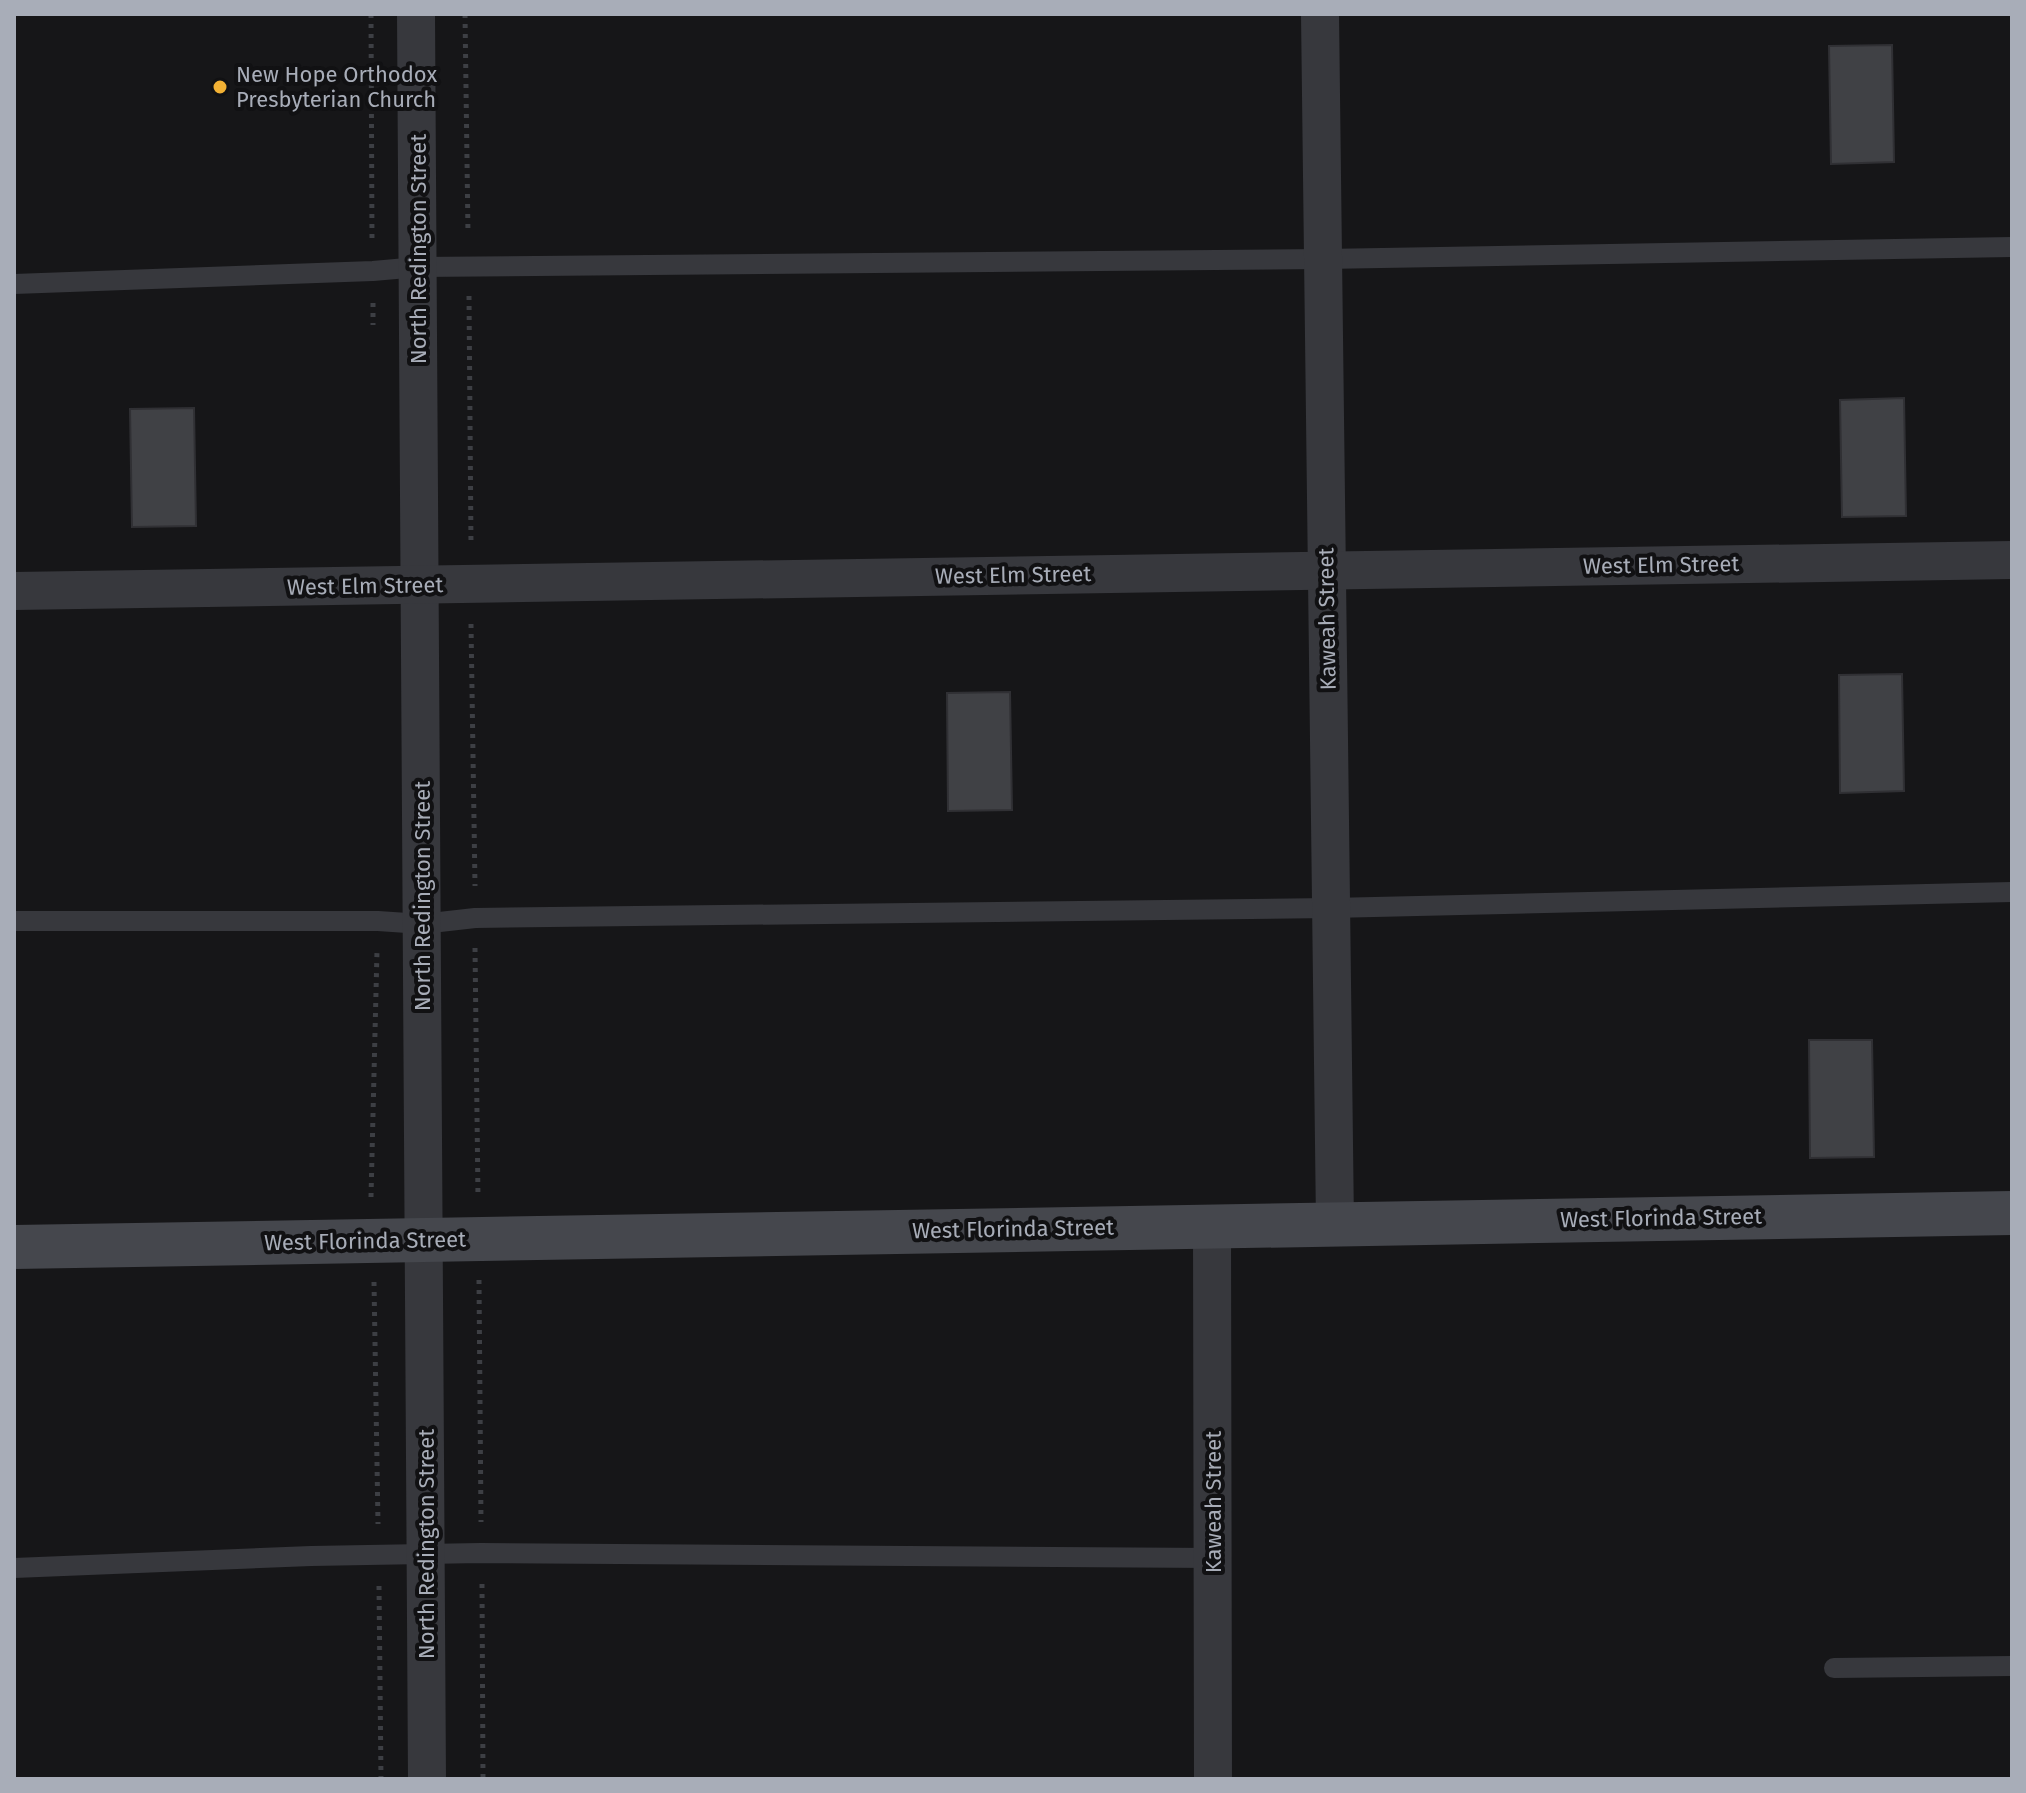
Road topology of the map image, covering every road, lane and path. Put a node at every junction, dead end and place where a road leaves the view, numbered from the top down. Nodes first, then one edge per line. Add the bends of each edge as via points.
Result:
1 (416, 14) edge
2 (1320, 14) edge
3 (2012, 247) edge
4 (1324, 259) junction
5 (418, 267) junction
6 (14, 284) edge
7 (2012, 560) edge
8 (1327, 570) junction
9 (420, 585) junction
10 (14, 591) edge
11 (2012, 892) edge
12 (1331, 908) junction
13 (14, 921) edge
14 (422, 924) junction
15 (2012, 1213) edge
16 (1335, 1224) junction
17 (1212, 1226) junction
18 (424, 1240) junction
19 (14, 1247) edge
20 (426, 1555) junction
21 (1213, 1558) junction
22 (14, 1568) edge
23 (2012, 1666) edge
24 (1834, 1668) dead end
25 (427, 1779) edge
26 (1213, 1779) edge

1 - 5 street, North Redington Street
2 - 4 street, Kaweah Street
3 - 4 lane
4 - 5 lane
4 - 8 street, Kaweah Street
5 - 6 lane
5 - 9 street, North Redington Street
7 - 8 street, West Elm Street
8 - 9 street, West Elm Street
8 - 12 street, Kaweah Street
9 - 10 street, West Elm Street
9 - 14 street, North Redington Street
11 - 12 lane
12 - 14 lane via 475,918
12 - 16 street, Kaweah Street
13 - 14 lane
14 - 18 street, North Redington Street
15 - 16 street, West Florinda Street
16 - 17 street, West Florinda Street
17 - 18 street, West Florinda Street
17 - 21 street, Kaweah Street
18 - 19 street, West Florinda Street
18 - 20 street, North Redington Street
20 - 21 lane
20 - 22 lane
20 - 25 street, North Redington Street
21 - 26 street, Kaweah Street
23 - 24 lane

